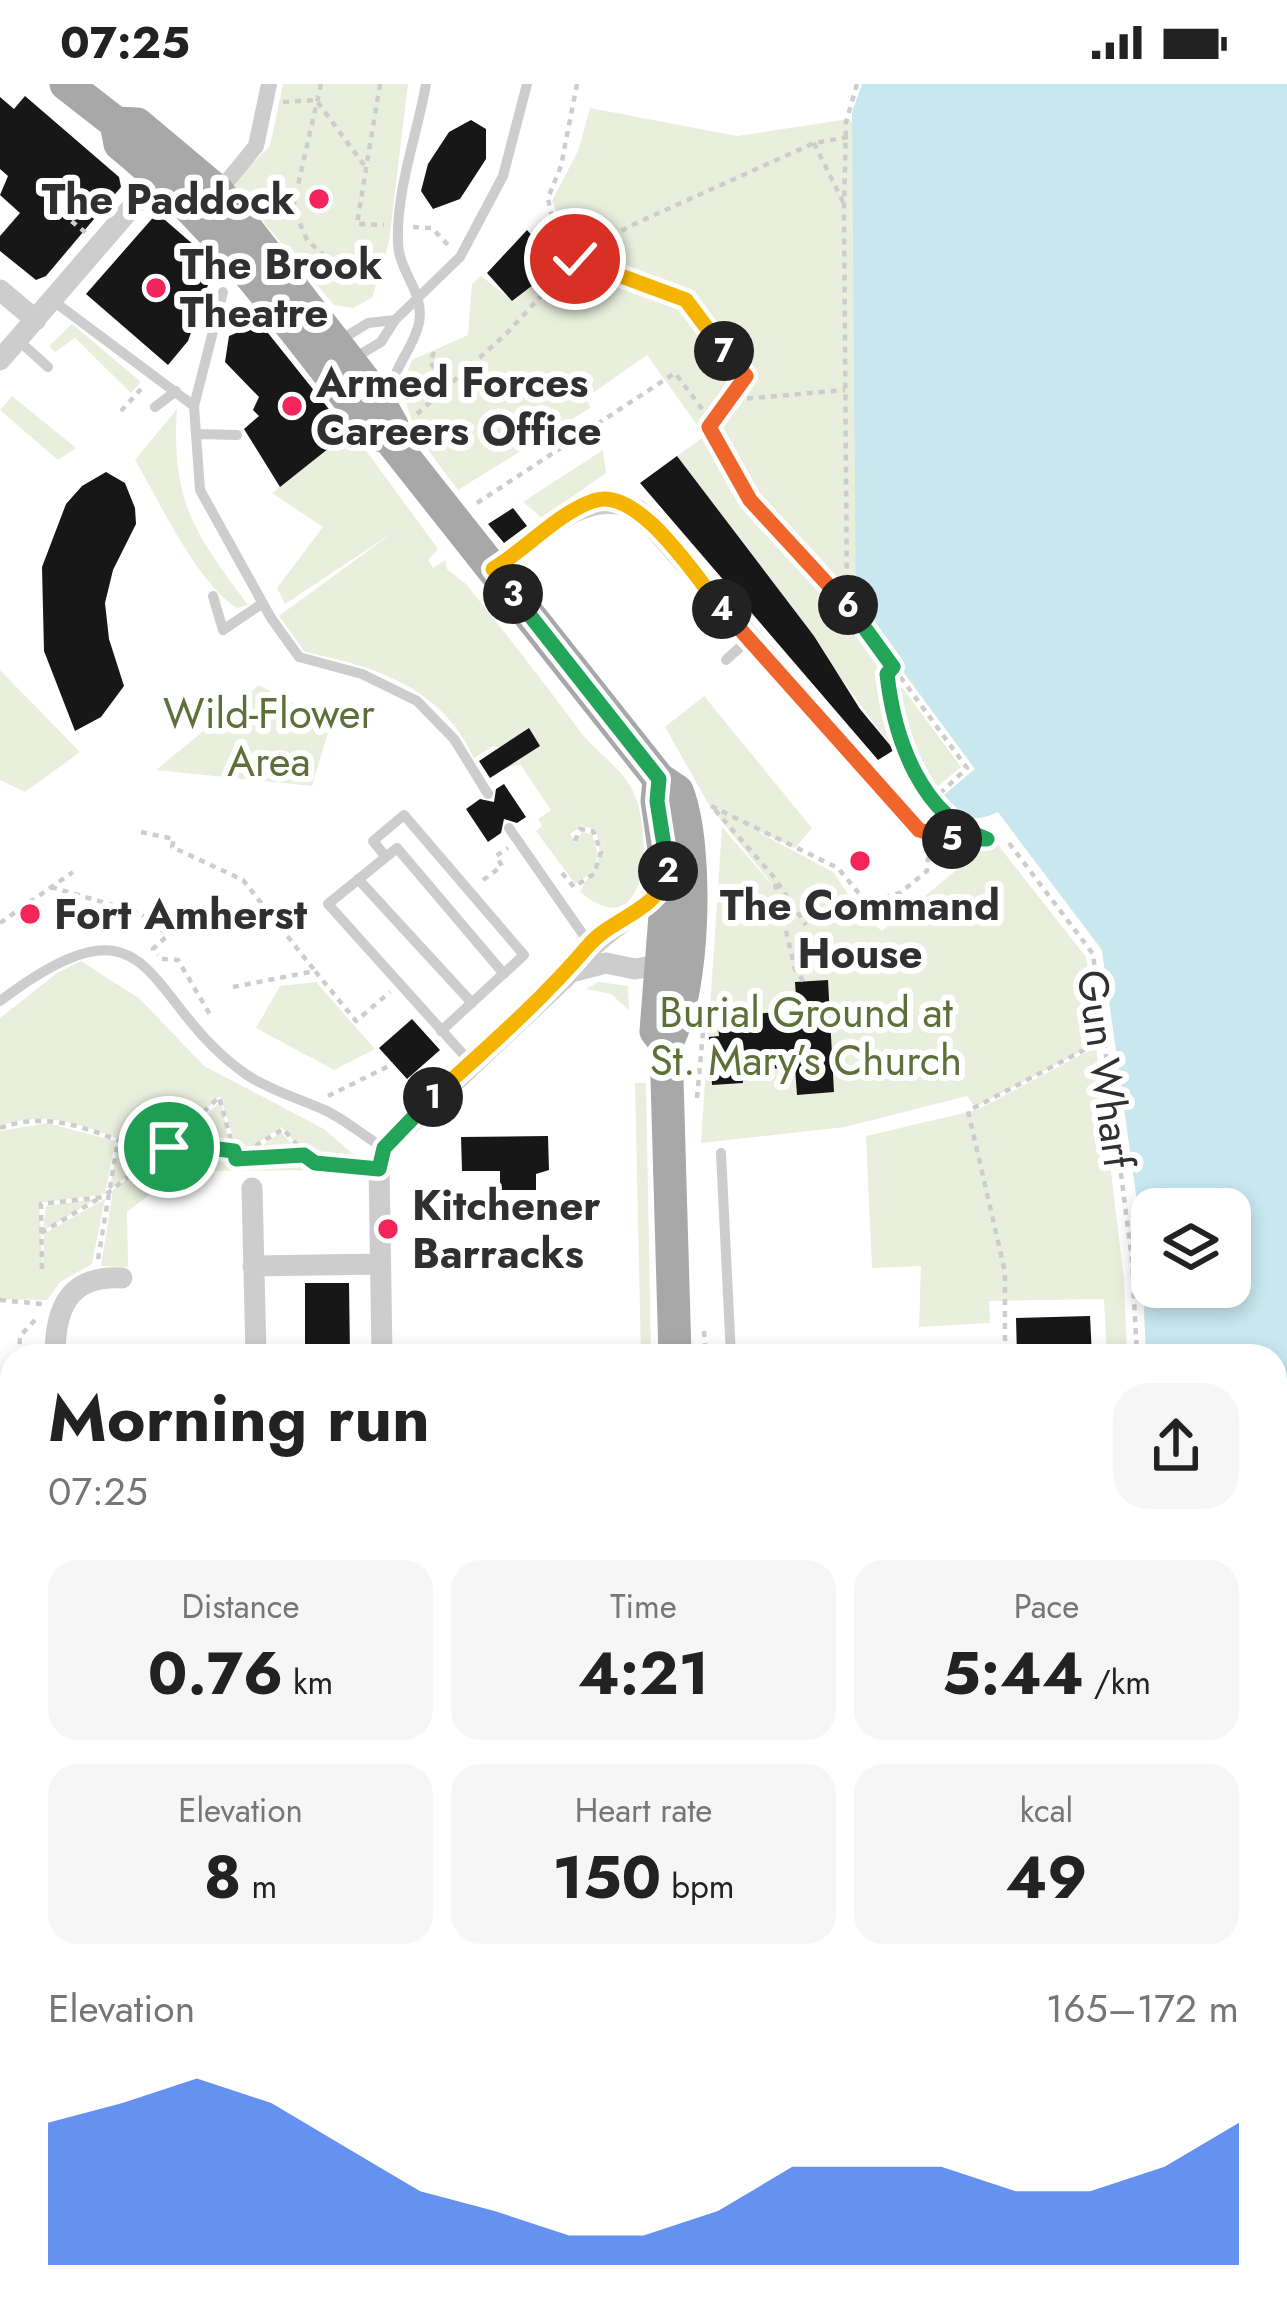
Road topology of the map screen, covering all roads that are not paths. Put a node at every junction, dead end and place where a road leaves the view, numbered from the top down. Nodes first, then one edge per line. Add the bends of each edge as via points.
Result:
1 (66, 84) edge
2 (269, 84) edge
3 (426, 84) edge
4 (526, 84) edge
5 (167, 167) junction
6 (225, 184) dead end
7 (0, 290) edge
8 (223, 292) dead end
9 (420, 298) junction
10 (52, 300) junction
11 (36, 320) junction
12 (394, 320) junction
13 (18, 340) junction
14 (336, 357) junction
15 (0, 360) edge
16 (48, 367) dead end
17 (176, 391) junction
18 (194, 406) junction
19 (155, 407) dead end
20 (397, 429) junction
21 (199, 434) junction
22 (237, 435) dead end
23 (493, 569) junction
24 (213, 596) dead end
25 (263, 603) junction
26 (748, 639) junction
27 (726, 660) dead end
28 (659, 779) junction
29 (488, 794) dead end
30 (509, 828) dead end
31 (987, 839) road end
32 (386, 857) junction
33 (668, 877) junction
34 (358, 879) junction
35 (590, 943) junction
36 (668, 954) junction
37 (571, 972) junction
38 (504, 974) junction
39 (0, 1000) edge
40 (472, 1003) junction
41 (441, 1031) junction
42 (471, 1063) junction
43 (722, 1153) dead end
44 (381, 1159) junction
45 (252, 1188) dead end
46 (380, 1264) junction
47 (253, 1266) junction
48 (122, 1278) dead end
49 (56, 1344) edge
50 (256, 1344) edge
51 (382, 1344) edge
52 (675, 1344) edge
53 (730, 1344) edge

1 - 5 main road via 116,123 120,145
2 - 6 street via 256,146
3 - 9 lane via 399,226 401,260
4 - 9 lane via 490,208 460,257
5 - 10 street
5 - 14 main road via 246,268
7 - 11 street
8 - 18 lane
9 - 12 lane
9 - 20 lane via 418,326 392,374
10 - 11 street
10 - 17 lane
11 - 13 street
12 - 14 lane via 368,323
12 - 14 lane via 381,342
13 - 15 street
13 - 16 lane
14 - 20 main road via 376,434
17 - 18 lane
17 - 19 lane
18 - 21 lane
20 - 23 main road via 438,503
21 - 22 lane
21 - 25 lane via 200,490
23 - 26 street via 595,500 617,500 649,520
23 - 28 main road
24 - 25 lane via 223,630
25 - 29 lane via 299,657 362,674 417,701 454,739
26 - 27 lane
26 - 31 street via 906,816 928,833
28 - 33 main road
28 - 36 main road via 677,791 692,850
30 - 35 lane
32 - 34 lane
32 - 38 lane via 397,848
32 - 38 lane via 374,841 404,815 524,955
33 - 35 street via 638,912
33 - 36 main road
34 - 40 lane
34 - 41 lane via 328,904
35 - 36 street via 630,933
35 - 37 street
36 - 37 street
36 - 52 main road via 656,1031 666,1044
37 - 42 street
38 - 40 lane
39 - 44 lane via 79,950 122,952 148,968 245,1074 316,1106
40 - 41 lane
41 - 42 lane
42 - 44 street
43 - 53 lane
44 - 46 street
45 - 47 street
46 - 47 street
46 - 51 street
47 - 50 street
48 - 49 street via 76,1288 57,1314

